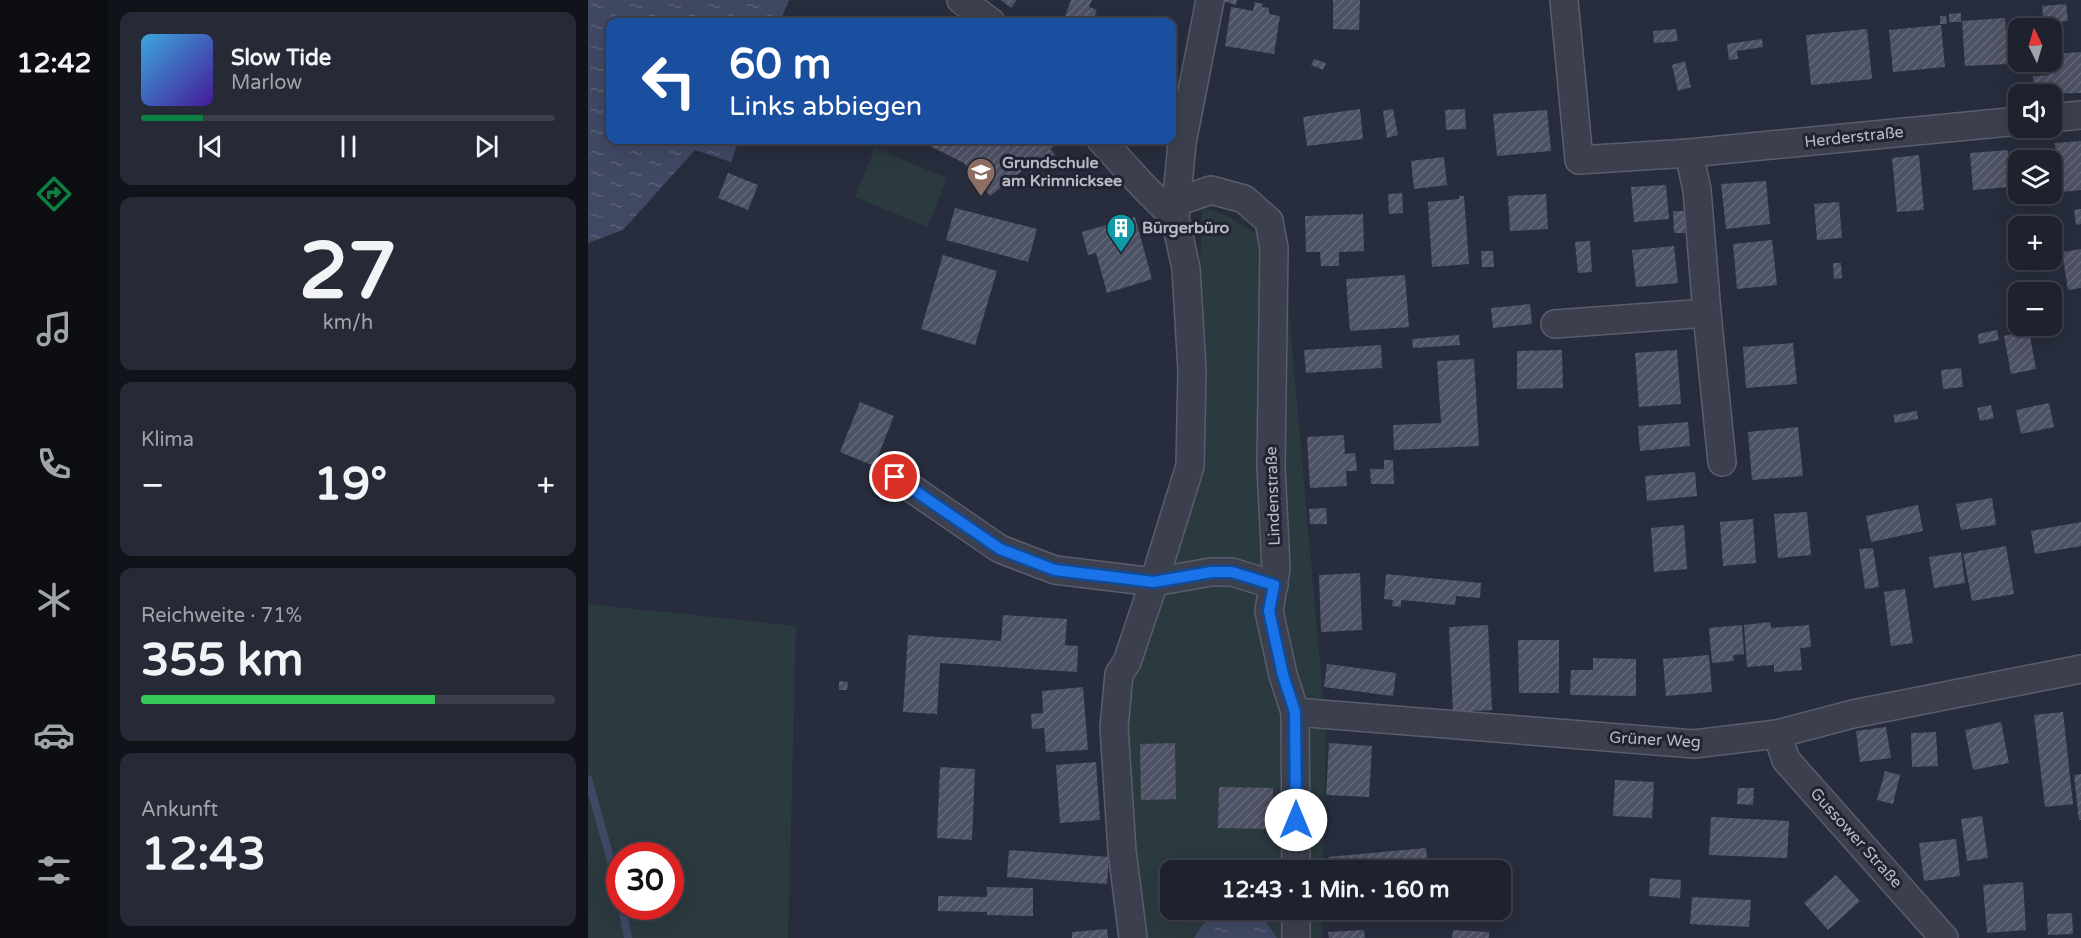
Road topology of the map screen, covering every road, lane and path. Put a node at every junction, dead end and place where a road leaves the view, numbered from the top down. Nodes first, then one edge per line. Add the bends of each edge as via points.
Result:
1 (961, 0) edge
2 (1210, 0) edge
3 (1564, 0) edge
4 (986, 18) edge
5 (2081, 115) edge
6 (2062, 117) edge
7 (2008, 122) edge
8 (1105, 144) edge
9 (1689, 153) junction
10 (1176, 210) junction
11 (1707, 313) junction
12 (1555, 324) dead end
13 (1722, 462) dead end
14 (895, 477) dead end
15 (1154, 582) junction
16 (1274, 585) junction
17 (2081, 669) edge
18 (1295, 712) junction
19 (1777, 734) junction
20 (1296, 860) edge
21 (1296, 920) edge
22 (1133, 938) edge
23 (1296, 938) edge
24 (1944, 938) edge

1 - 4 street
2 - 10 street via 1182,143
3 - 9 street, Herderstraße via 1579,159
5 - 6 street
7 - 9 street, Herderstraße
8 - 10 street via 1143,186
9 - 11 street via 1697,190
10 - 15 street via 1186,268 1192,359 1190,466
10 - 16 street, Lindenstraße via 1211,190 1244,199 1269,221 1274,248 1270,467
11 - 12 street
11 - 13 street
14 - 15 street via 1000,549 1055,570
15 - 16 street via 1232,572
15 - 22 street via 1127,662 1119,674 1114,727 1122,851
16 - 18 street, Lindenstraße via 1269,611
17 - 19 street, Grüner Weg via 1853,714
18 - 19 street, Grüner Weg via 1694,744
18 - 20 street, Lindenstraße
19 - 24 street, Gussower Straße via 1786,760
21 - 23 street

